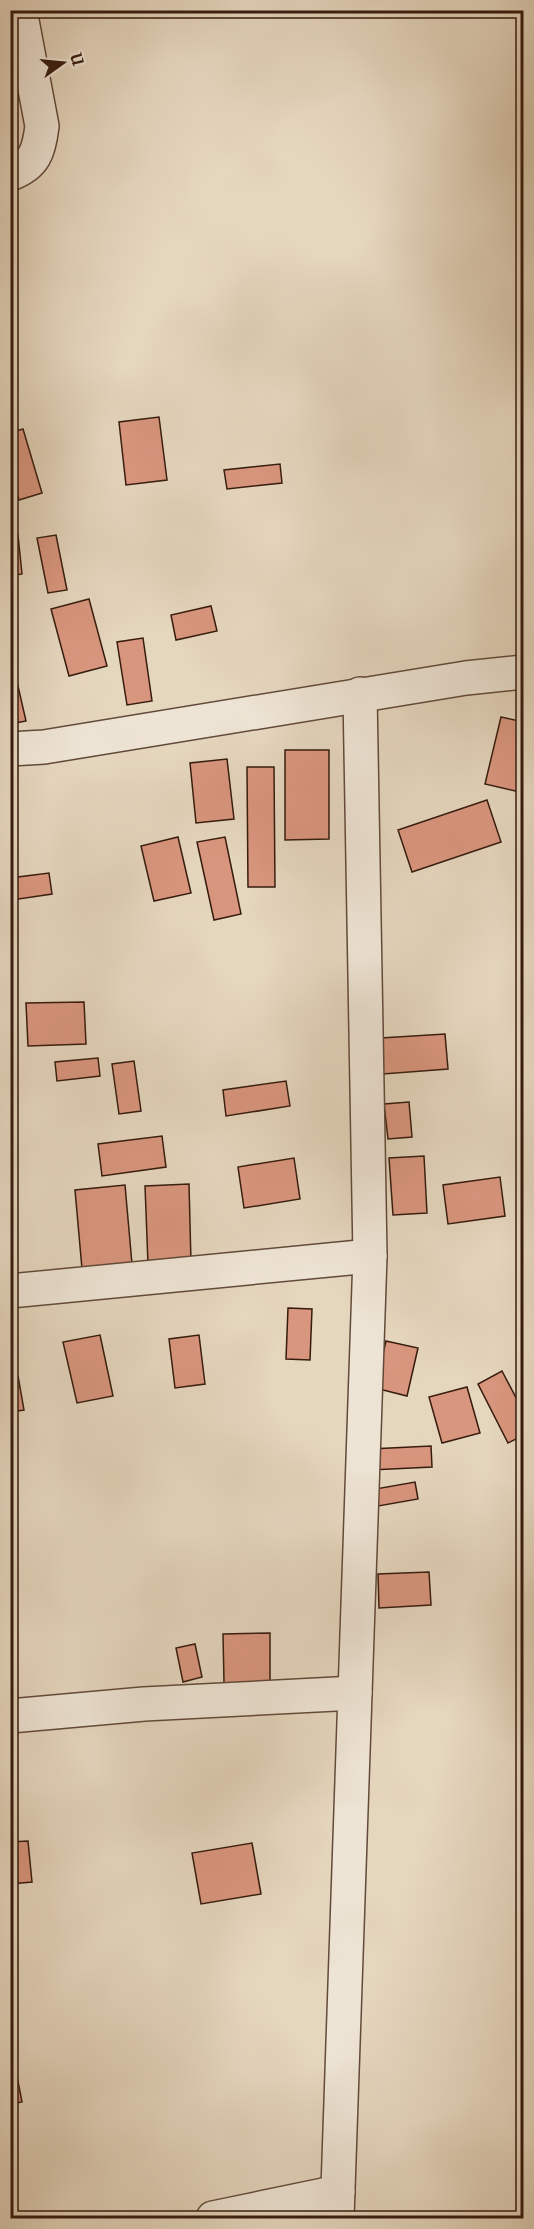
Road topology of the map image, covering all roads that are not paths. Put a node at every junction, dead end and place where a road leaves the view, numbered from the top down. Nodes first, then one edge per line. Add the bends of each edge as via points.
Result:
1 (20, 10) edge
2 (10, 174) edge
3 (524, 672) edge
4 (360, 694) junction
5 (10, 750) edge
6 (370, 1256) junction
7 (10, 1291) edge
8 (355, 1693) junction
9 (10, 1716) edge
10 (337, 2205) edge
11 (213, 2218) edge

1 - 2 street via 42,126 40,145 30,163
3 - 4 street
4 - 5 street
4 - 6 street
6 - 7 street
6 - 8 street
8 - 9 street via 144,1704
8 - 10 street
10 - 11 street

